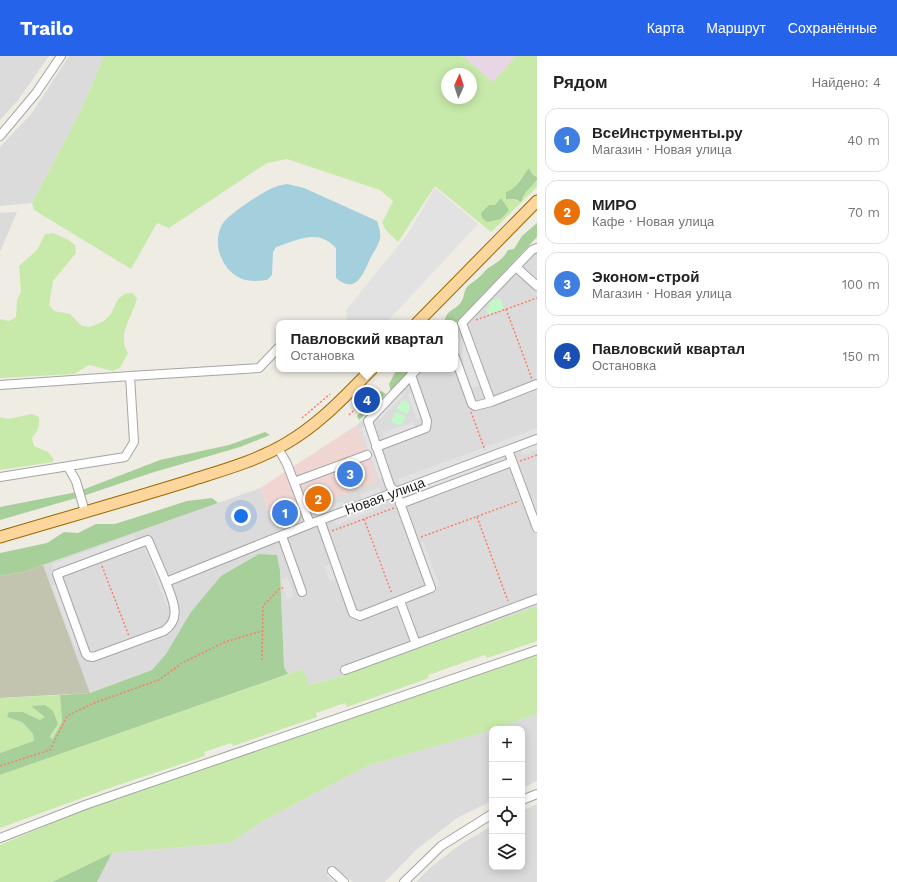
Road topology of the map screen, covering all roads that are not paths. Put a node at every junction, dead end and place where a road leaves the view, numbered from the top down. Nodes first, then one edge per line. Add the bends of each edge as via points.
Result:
1 (61, 56) edge
2 (0, 136) edge
3 (537, 201) edge
4 (537, 248) edge
5 (516, 267) junction
6 (537, 286) edge
7 (420, 320) edge
8 (462, 324) junction
9 (458, 327) edge
10 (276, 351) edge
11 (458, 365) edge
12 (369, 372) edge
13 (414, 372) edge
14 (130, 376) junction
15 (411, 376) junction
16 (535, 384) edge
17 (0, 385) edge
18 (491, 402) junction
19 (537, 439) edge
20 (376, 447) junction
21 (278, 448) junction
22 (508, 450) junction
23 (367, 455) dead end
24 (512, 463) junction
25 (68, 467) junction
26 (0, 477) edge
27 (294, 482) junction
28 (396, 492) junction
29 (401, 505) junction
30 (85, 512) junction
31 (320, 520) junction
32 (310, 524) junction
33 (537, 528) edge
34 (282, 536) junction
35 (0, 537) edge
36 (166, 582) junction
37 (302, 592) dead end
38 (537, 599) edge
39 (398, 602) junction
40 (416, 644) junction
41 (537, 650) edge
42 (345, 670) dead end
43 (537, 794) edge
44 (525, 799) edge
45 (489, 816) edge
46 (0, 838) edge
47 (332, 871) dead end
48 (344, 882) edge
49 (404, 882) edge

1 - 2 street via 36,93
3 - 7 main road
4 - 5 street
5 - 6 street
5 - 8 street
8 - 9 street
8 - 18 street
10 - 14 street via 259,368
11 - 18 street via 472,404 480,406
12 - 21 main road via 308,430
13 - 15 street
14 - 17 street
14 - 25 street via 134,442 125,457
15 - 20 street via 368,421
15 - 20 street via 427,421 426,428
16 - 18 street
19 - 22 street, Новая улица
20 - 28 street via 390,486
21 - 27 street
21 - 30 main road via 247,462
22 - 24 street
22 - 28 street, Новая улица
23 - 27 street
24 - 29 street
24 - 33 street
25 - 26 street
25 - 30 street via 76,481
27 - 32 street
28 - 29 street
28 - 31 street, Новая улица
29 - 39 street via 431,588
30 - 35 main road
31 - 32 street, Новая улица
31 - 39 street via 352,613 360,616
32 - 34 street, Новая улица
34 - 36 street, Новая улица
34 - 37 street
36 - 36 street via 148,540 57,574 88,656 164,631 173,622 175,608
38 - 40 street
39 - 40 street
40 - 42 street
41 - 46 street via 85,805
43 - 44 street
45 - 49 street via 441,846
47 - 48 street

